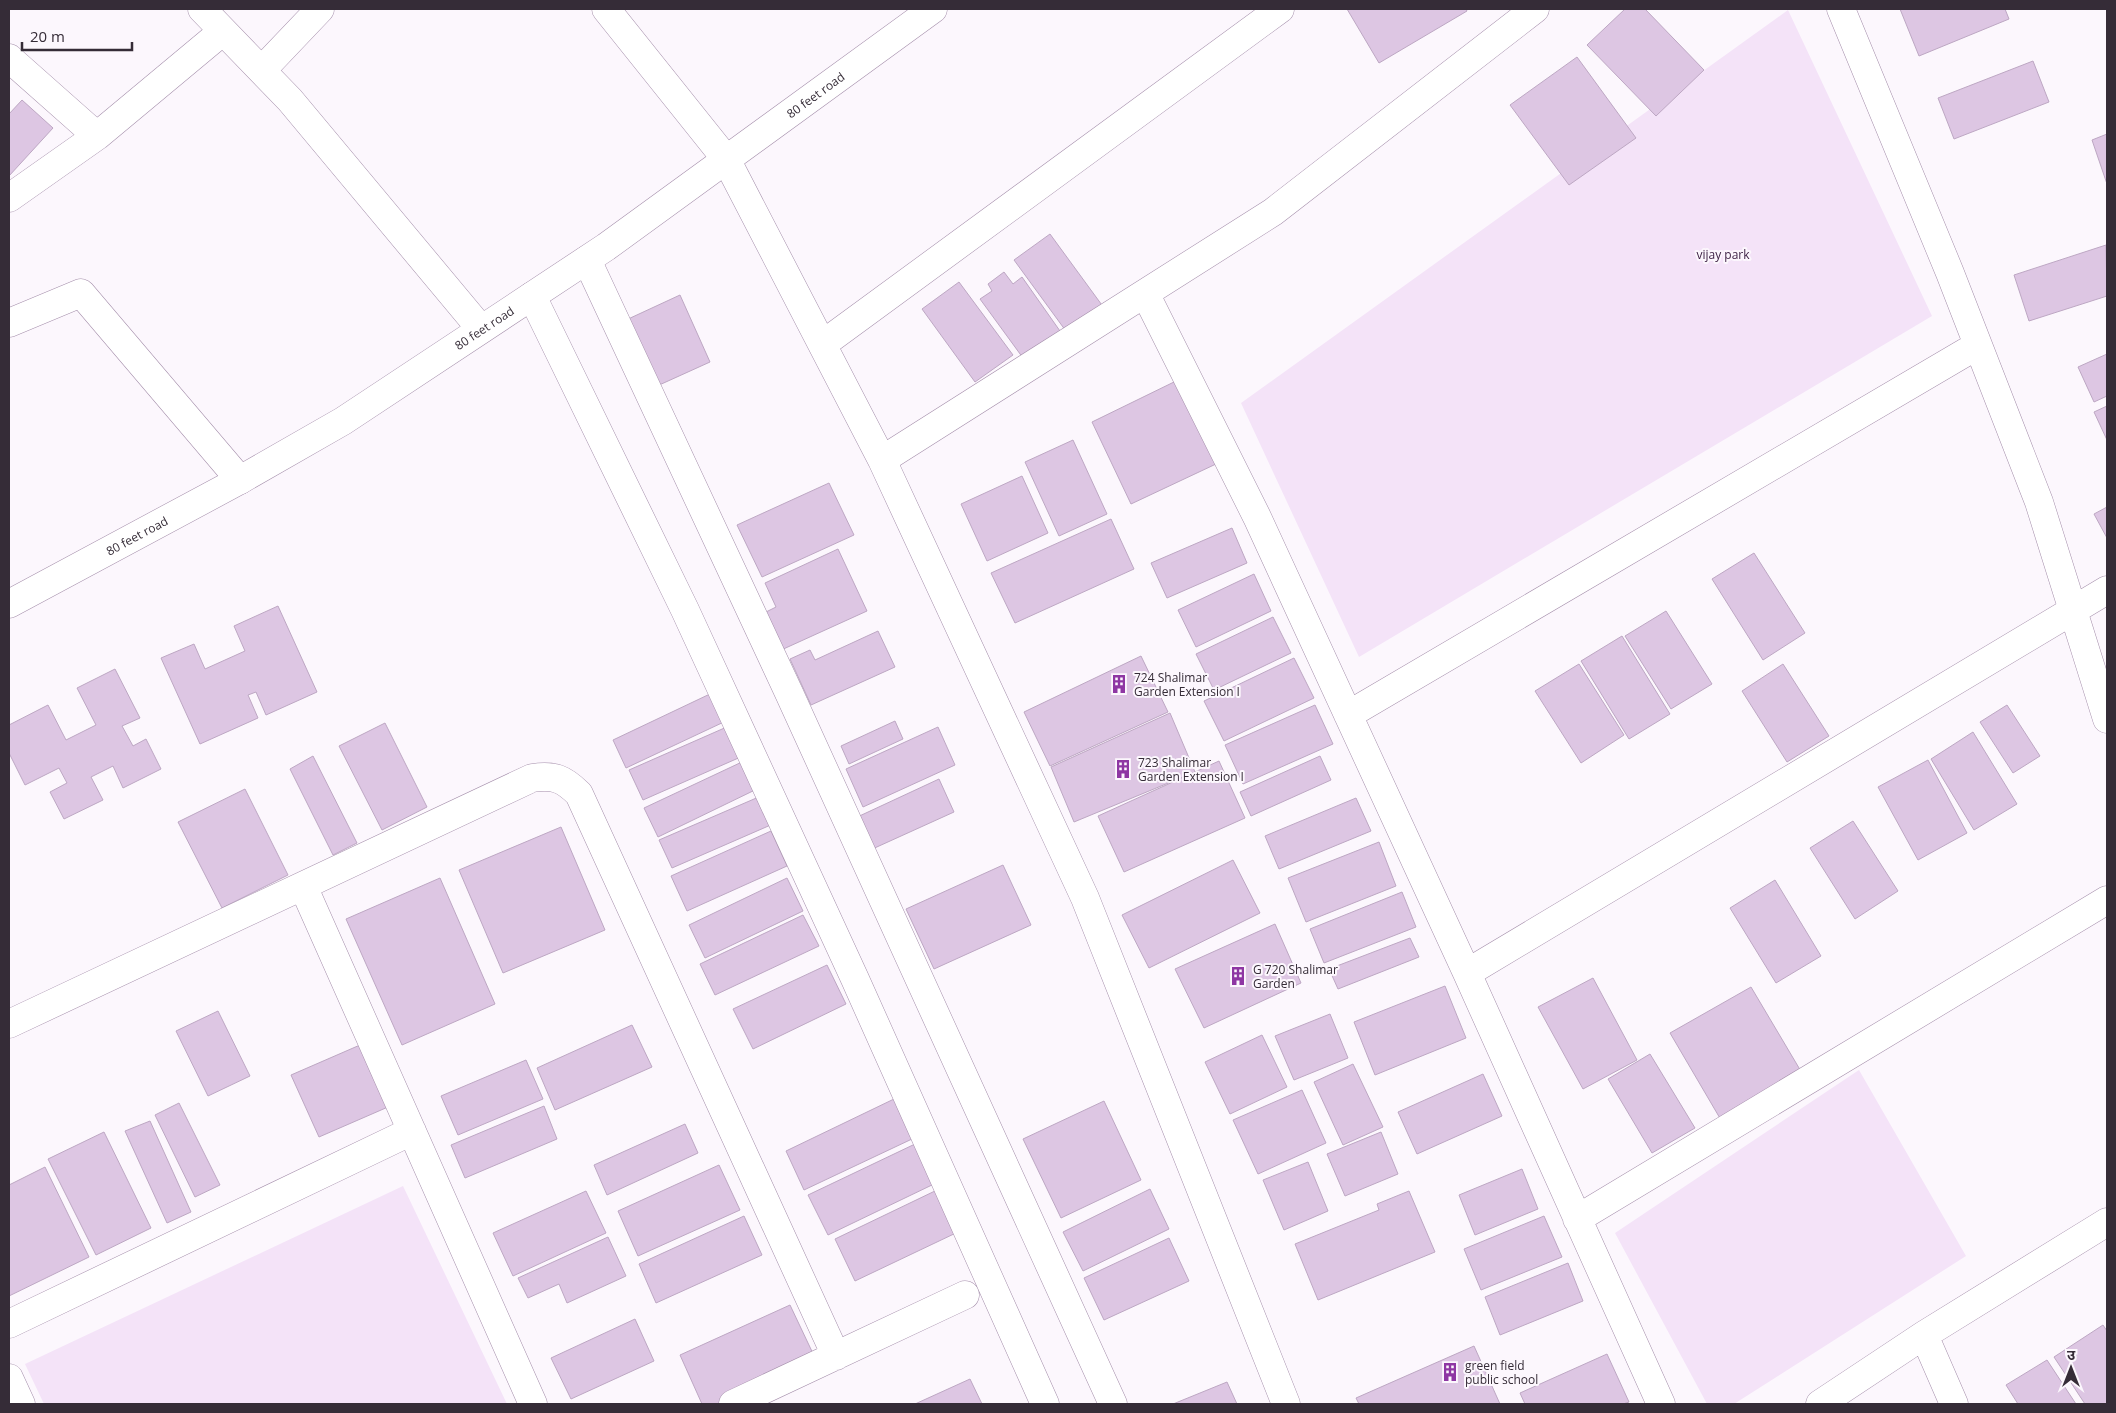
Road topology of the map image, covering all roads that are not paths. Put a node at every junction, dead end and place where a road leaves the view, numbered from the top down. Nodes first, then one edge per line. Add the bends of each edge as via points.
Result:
1 (202, 9) edge
2 (320, 9) edge
3 (606, 9) edge
4 (1280, 9) edge
5 (1535, 9) edge
6 (1841, 9) edge
7 (930, 10) edge
8 (223, 31) junction
9 (9, 58) edge
10 (262, 70) junction
11 (97, 136) junction
12 (726, 159) junction
13 (9, 198) edge
14 (587, 260) junction
15 (1146, 295) junction
16 (532, 296) junction
17 (9, 323) edge
18 (481, 329) junction
19 (823, 344) junction
20 (1978, 345) junction
21 (882, 460) junction
22 (240, 480) junction
23 (2107, 590) edge
24 (9, 604) edge
25 (2073, 609) junction
26 (1348, 715) junction
27 (2107, 719) edge
28 (303, 886) junction
29 (2107, 900) edge
30 (1467, 972) junction
31 (9, 1024) edge
32 (412, 1131) junction
33 (1577, 1219) junction
34 (2107, 1222) edge
35 (965, 1295) dead end
36 (9, 1324) edge
37 (1924, 1335) junction
38 (836, 1356) junction
39 (9, 1378) edge
40 (21, 1404) edge
41 (533, 1404) edge
42 (733, 1404) edge
43 (1044, 1404) edge
44 (1113, 1404) edge
45 (1286, 1404) edge
46 (1661, 1404) edge
47 (1820, 1404) edge
48 (1954, 1404) edge

1 - 8 street
2 - 10 street
3 - 12 street
4 - 19 street
5 - 15 street via 1273,212
6 - 20 street
7 - 12 street, 80 feet road
8 - 10 street
8 - 11 street
9 - 11 street
10 - 18 street
11 - 13 street
12 - 14 street, 80 feet road
12 - 19 street
14 - 16 street, 80 feet road
14 - 44 street via 789,693
15 - 21 street
15 - 26 street via 1257,517
16 - 18 street, 80 feet road
16 - 43 street via 684,610 851,970
17 - 22 street via 81,293
18 - 22 street, 80 feet road via 343,421
19 - 21 street
20 - 25 street via 2039,502
20 - 26 street
21 - 45 street via 1085,898
22 - 24 street, 80 feet road
23 - 25 street
25 - 27 street
25 - 30 street
26 - 30 street
28 - 31 street
28 - 32 street
28 - 38 street via 532,778 551,776 568,783 579,794
29 - 33 street
30 - 33 street
32 - 36 street
32 - 41 street
33 - 46 street
34 - 37 street
35 - 38 street
37 - 47 street
37 - 48 street
38 - 42 street
39 - 40 street

